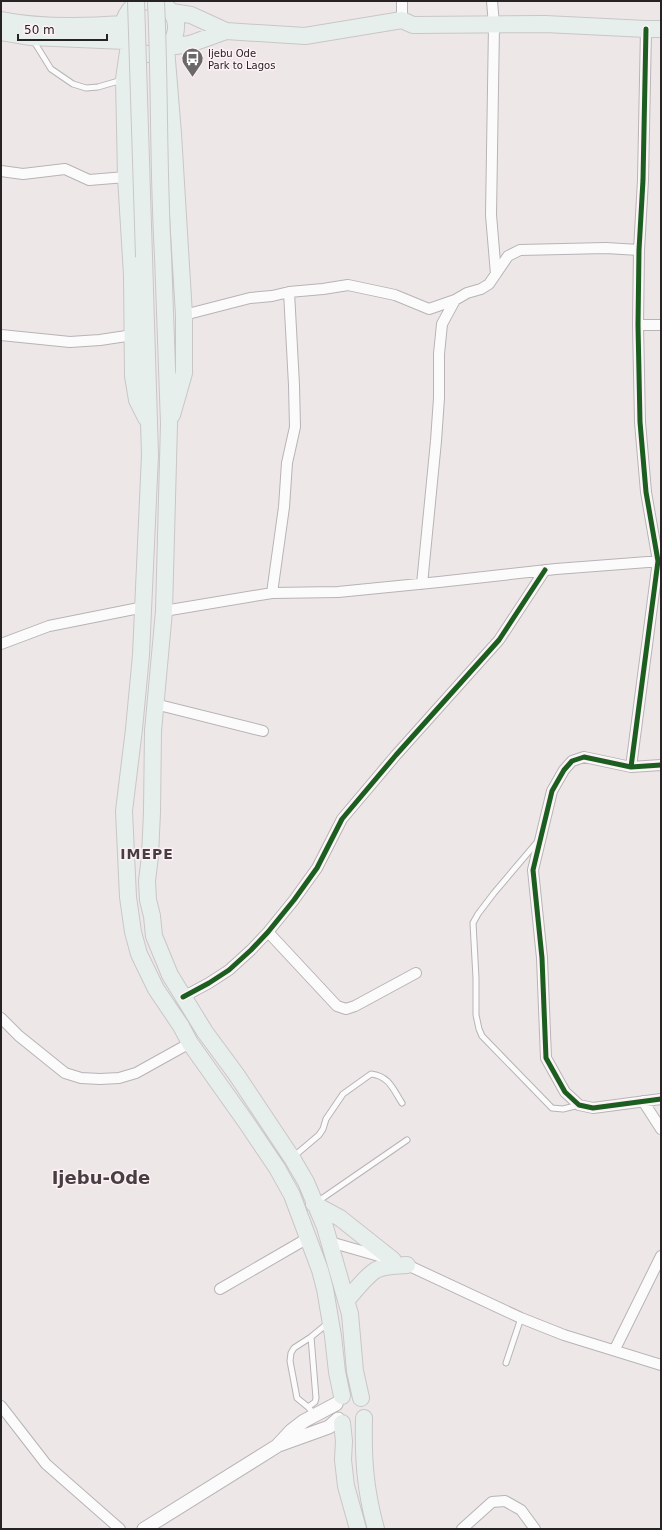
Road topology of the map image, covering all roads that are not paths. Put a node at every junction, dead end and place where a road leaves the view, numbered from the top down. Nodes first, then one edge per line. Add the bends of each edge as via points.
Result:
1 (136, 1) edge
2 (402, 1) edge
3 (492, 1) edge
4 (161, 4) edge
5 (125, 13) edge
6 (1, 20) edge
7 (402, 20) junction
8 (494, 25) junction
9 (654, 29) edge
10 (226, 31) junction
11 (1, 32) edge
12 (31, 37) junction
13 (128, 43) junction
14 (167, 48) junction
15 (124, 79) junction
16 (1, 171) edge
17 (126, 177) junction
18 (639, 250) junction
19 (496, 274) junction
20 (289, 292) junction
21 (455, 300) junction
22 (184, 315) junction
23 (638, 325) junction
24 (661, 325) edge
25 (1, 335) edge
26 (133, 335) junction
27 (169, 424) junction
28 (149, 425) junction
29 (660, 561) edge
30 (545, 570) junction
31 (422, 584) junction
32 (272, 592) junction
33 (144, 607) junction
34 (164, 611) junction
35 (1, 644) edge
36 (155, 704) junction
37 (263, 732) dead end
38 (661, 765) edge
39 (631, 767) junction
40 (542, 835) junction
41 (268, 932) junction
42 (416, 973) dead end
43 (182, 997) junction
44 (1, 1018) edge
45 (190, 1043) junction
46 (661, 1099) edge
47 (643, 1101) junction
48 (402, 1103) dead end
49 (579, 1105) junction
50 (661, 1129) edge
51 (407, 1140) dead end
52 (292, 1158) junction
53 (314, 1204) junction
54 (308, 1238) junction
55 (330, 1242) junction
56 (661, 1256) edge
57 (400, 1262) junction
58 (220, 1289) dead end
59 (346, 1301) junction
60 (521, 1318) junction
61 (331, 1321) junction
62 (312, 1337) junction
63 (614, 1349) junction
64 (506, 1363) dead end
65 (661, 1365) edge
66 (362, 1398) junction
67 (1, 1406) edge
68 (312, 1411) junction
69 (339, 1411) junction
70 (364, 1418) junction
71 (277, 1446) junction
72 (120, 1529) edge
73 (144, 1529) edge
74 (358, 1529) edge
75 (376, 1529) edge
76 (462, 1529) edge
77 (535, 1529) edge

1 - 28 main road, bridge
2 - 7 street
3 - 8 street
4 - 5 main road via 137,4
4 - 10 main road
4 - 14 main road via 175,21 174,39
4 - 27 main road, bridge via 159,164
5 - 6 main road via 70,26
5 - 13 main road via 123,32
7 - 8 main road via 413,25
7 - 10 main road via 305,36
8 - 9 main road via 544,24
8 - 19 street via 491,215
9 - 18 street
10 - 14 main road via 190,44
11 - 12 main road
12 - 13 main road
12 - 15 lane via 51,69 73,84 86,88 98,87
13 - 14 main road via 144,54
13 - 15 main road
14 - 22 main road
15 - 17 main road
16 - 17 street via 23,174 65,168 89,180
17 - 26 main road
18 - 19 street via 520,250 508,256
18 - 23 street
19 - 21 street via 489,284
20 - 21 street via 348,285 395,295 429,309
20 - 22 street via 236,301
20 - 32 street via 295,427
21 - 31 street via 442,324 439,405
22 - 27 main road via 184,373
23 - 24 street
23 - 29 street via 640,422 646,492
25 - 26 street via 70,342
26 - 28 main road via 133,376 137,400
27 - 34 main road
28 - 33 main road
29 - 30 street
29 - 39 street
30 - 31 street
30 - 41 street via 499,640 342,819 317,868
31 - 32 street via 338,592
32 - 34 street
33 - 35 street via 49,626
33 - 45 main road via 124,811 128,897 139,954 156,989
34 - 36 main road
36 - 37 street
36 - 43 main road via 148,900 154,936
38 - 39 street
39 - 40 street via 584,757 572,761 552,791
40 - 49 street via 533,870 542,958 546,1058 565,1092
40 - 49 lane via 494,893 474,923 476,1016 482,1036 552,1108 563,1109
41 - 42 street via 337,1006 346,1009
41 - 43 street via 229,970
43 - 52 main road
44 - 45 street via 65,1073 81,1078 119,1078 136,1073
45 - 54 main road via 277,1168 292,1195
46 - 47 street
47 - 49 street via 593,1108
47 - 50 street
48 - 52 lane via 386,1079 371,1074 343,1094 326,1119 319,1135
51 - 53 lane
52 - 53 main road via 306,1182
53 - 55 main road
53 - 57 main road via 340,1218
54 - 58 street
54 - 61 main road via 320,1270
55 - 57 street
55 - 59 main road
56 - 63 street
57 - 59 main road via 376,1270
57 - 60 street
59 - 66 main road via 350,1314 355,1371
60 - 63 street via 564,1335
60 - 64 lane
61 - 62 lane
61 - 69 main road
62 - 68 lane via 316,1398
62 - 68 lane via 294,1348 290,1354 297,1398
63 - 65 street
66 - 69 main road via 352,1394
66 - 70 main road via 366,1408
67 - 72 street via 46,1464
68 - 69 street
68 - 71 street
69 - 70 main road via 346,1425 356,1425
69 - 71 street via 329,1427
69 - 74 main road via 344,1442 346,1486
70 - 75 main road via 363,1455 366,1488
71 - 73 street
76 - 77 street via 492,1502 505,1501 521,1510

